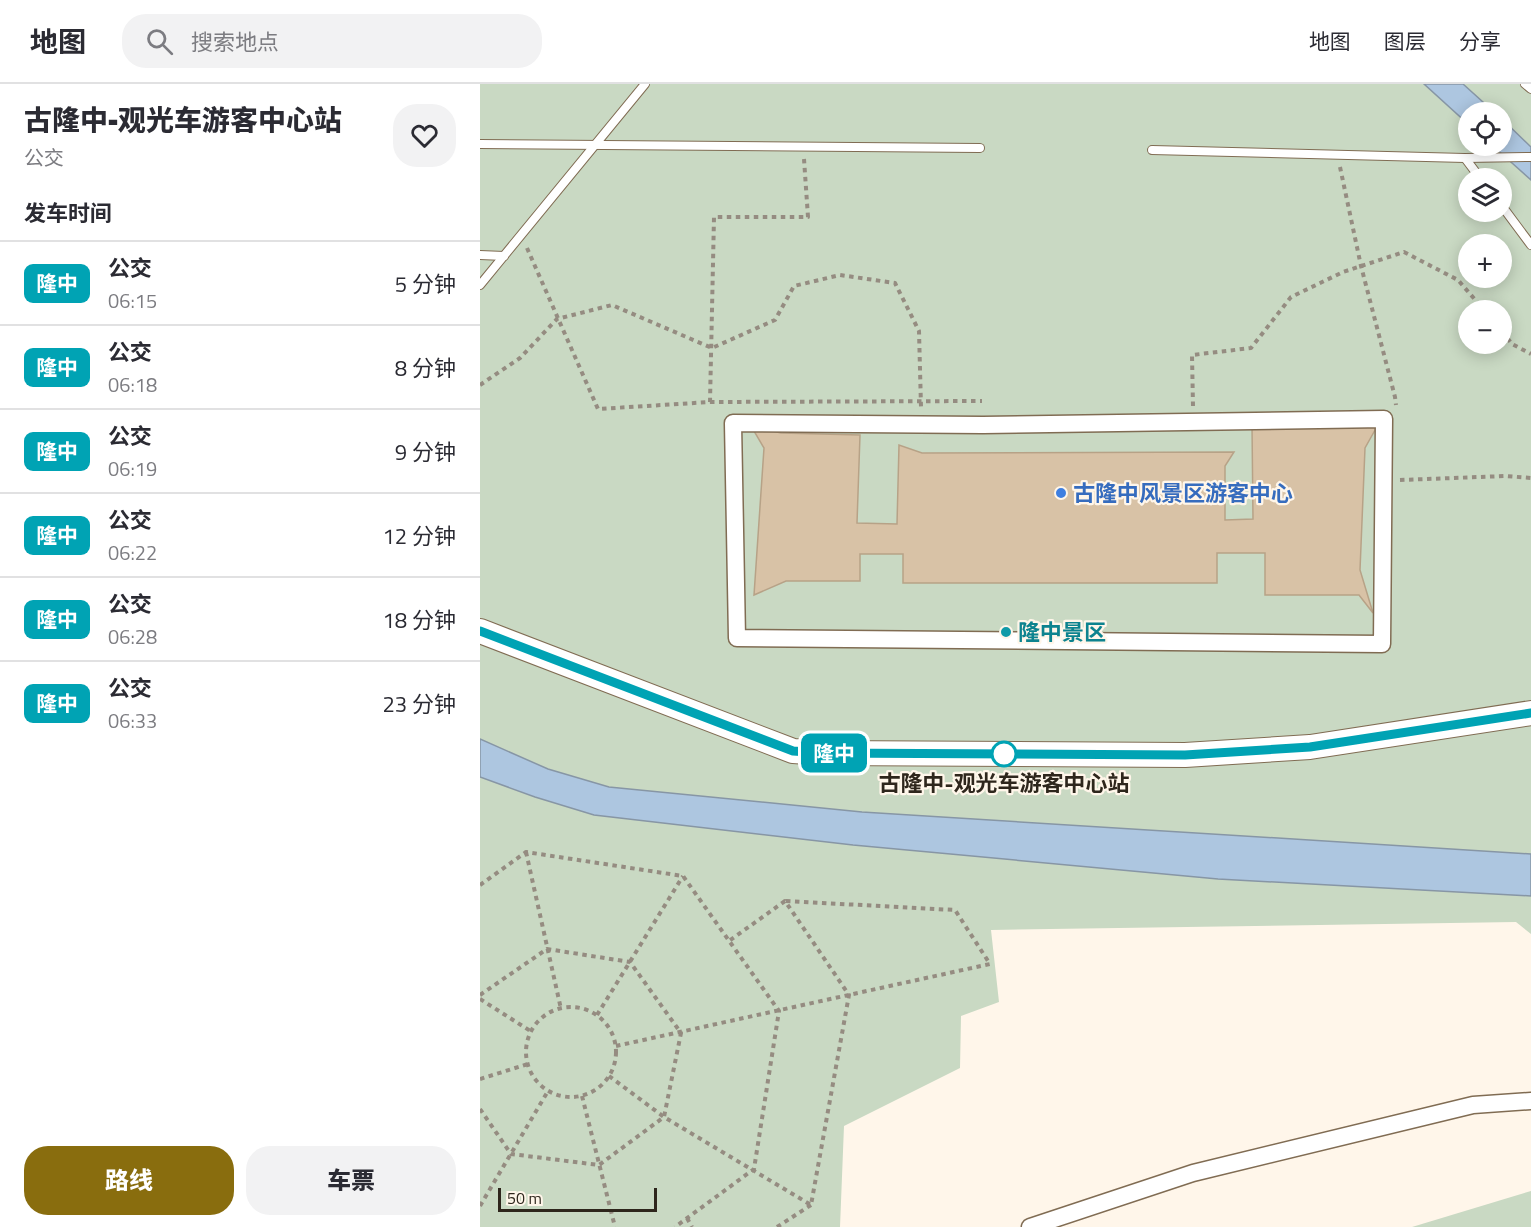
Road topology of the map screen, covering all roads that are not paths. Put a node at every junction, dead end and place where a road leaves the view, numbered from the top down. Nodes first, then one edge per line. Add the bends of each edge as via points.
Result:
1 (645, 84) edge
2 (1525, 84) edge
3 (1531, 89) edge
4 (480, 144) edge
5 (597, 145) junction
6 (980, 148) dead end
7 (1152, 150) dead end
8 (1531, 157) edge
9 (1465, 158) junction
10 (1472, 168) edge
11 (1512, 219) edge
12 (1531, 245) edge
13 (480, 255) edge
14 (504, 256) junction
15 (480, 285) edge
16 (1384, 481) joint
17 (480, 631) edge
18 (1531, 713) edge
19 (1531, 1101) edge
20 (1030, 1227) edge

1 - 5 lane
2 - 3 lane
4 - 5 lane
5 - 6 lane
5 - 14 lane
7 - 9 lane
8 - 9 lane
9 - 10 lane
11 - 12 lane
13 - 14 lane
14 - 15 lane
16 - 16 street via 1384,419 982,425 733,423 737,638 1383,644
17 - 18 street via 793,751 1185,755 1310,747
19 - 20 street via 1473,1105 1193,1173

